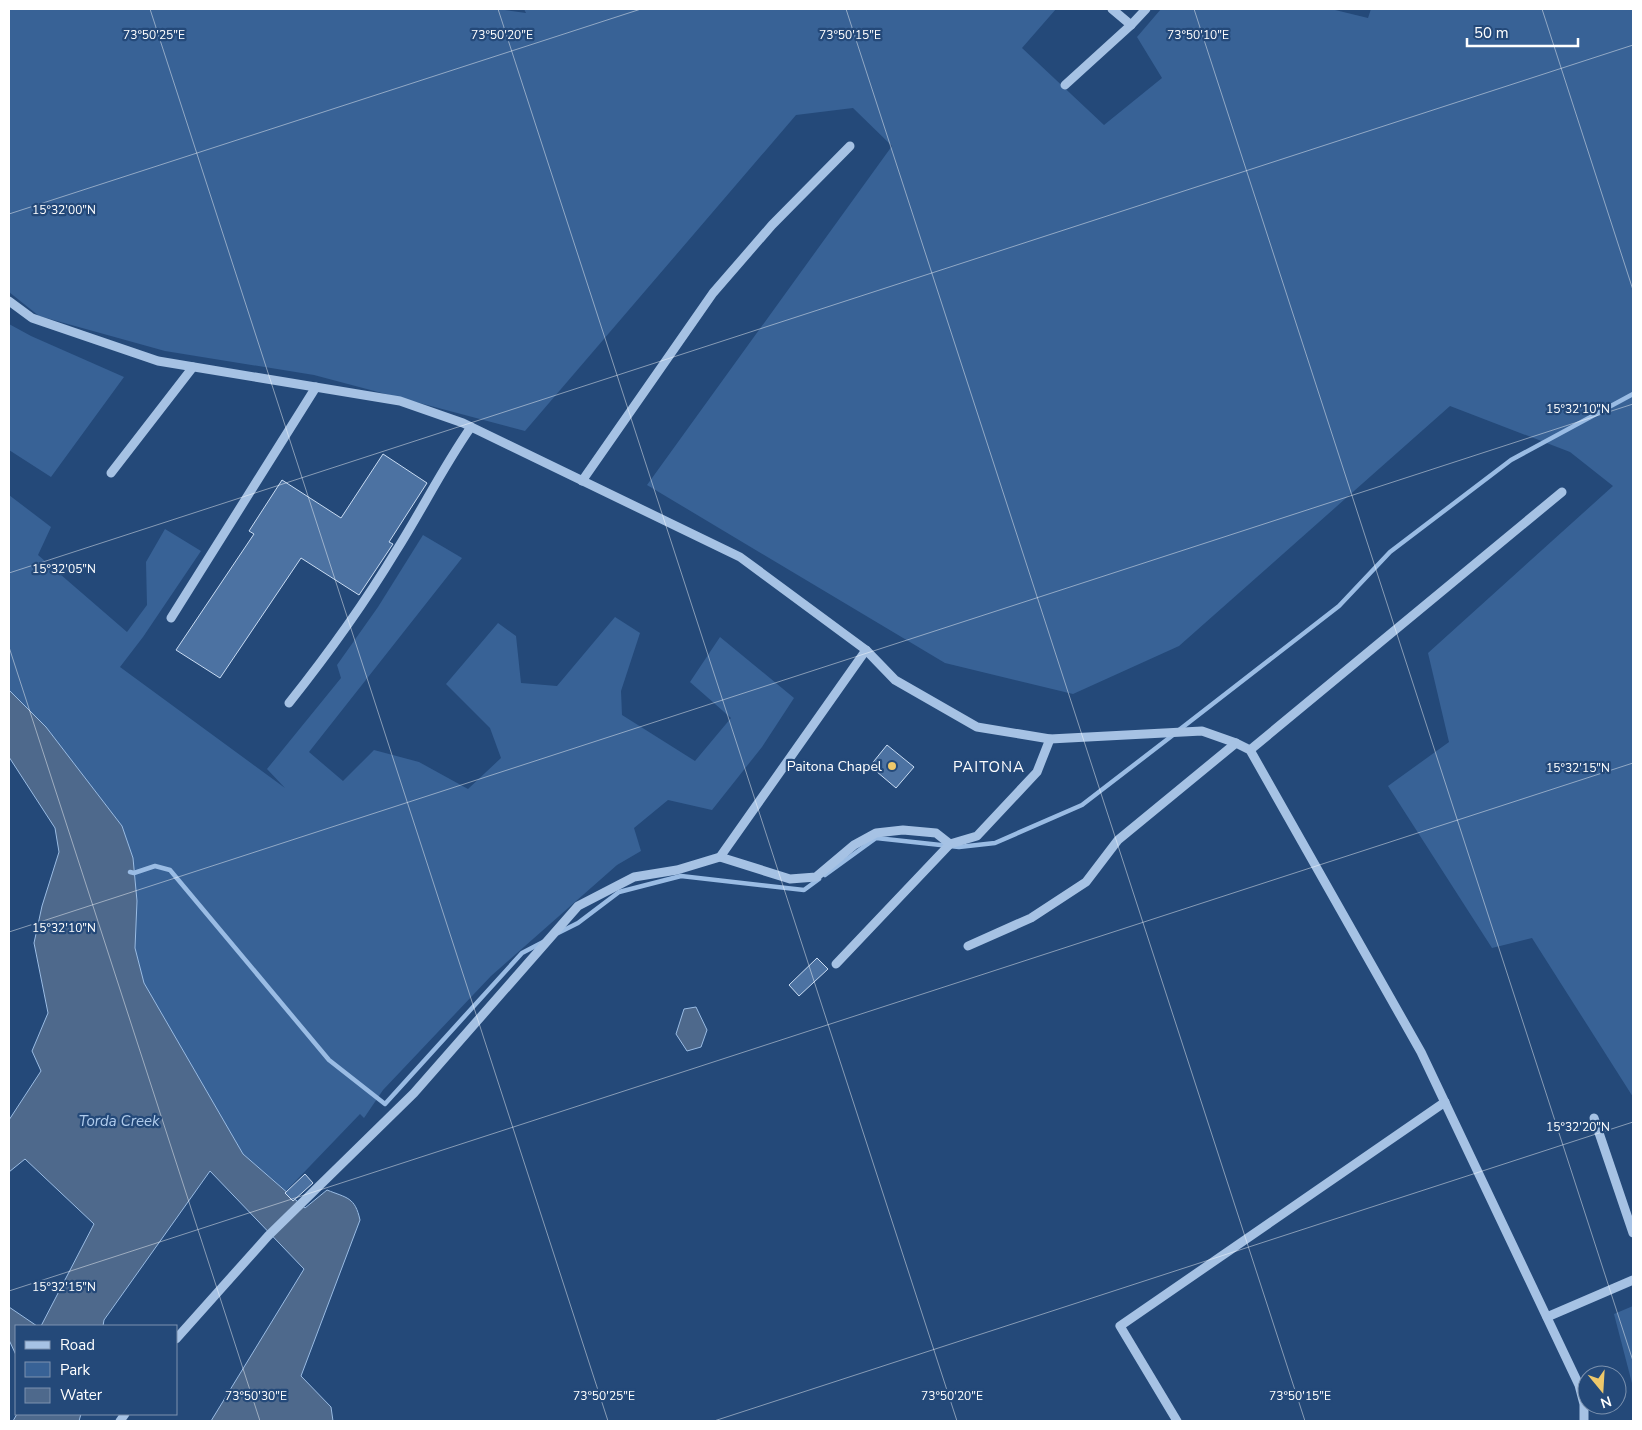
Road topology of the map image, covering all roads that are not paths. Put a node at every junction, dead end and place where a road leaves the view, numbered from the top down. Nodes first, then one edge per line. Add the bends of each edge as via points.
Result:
1 (1112, 9) edge
2 (1146, 9) edge
3 (1131, 25) junction
4 (1065, 85) dead end
5 (850, 146) dead end
6 (9, 301) edge
7 (193, 367) junction
8 (316, 387) junction
9 (471, 427) junction
10 (111, 473) dead end
11 (582, 481) junction
12 (1562, 492) dead end
13 (170, 618) dead end
14 (866, 650) junction
15 (289, 703) dead end
16 (1050, 739) junction
17 (1236, 742) junction
18 (1250, 750) junction
19 (950, 844) junction
20 (720, 857) junction
21 (968, 946) dead end
22 (836, 964) dead end
23 (1445, 1102) junction
24 (1594, 1118) dead end
25 (1633, 1233) edge
26 (1633, 1280) edge
27 (1547, 1317) junction
28 (178, 1337) edge
29 (1177, 1421) edge
30 (1584, 1421) edge

1 - 3 street
2 - 3 street
3 - 4 street
5 - 11 street via 772,225 713,293
6 - 7 street via 32,318 158,361
7 - 8 street
7 - 10 street
8 - 9 street via 400,401
8 - 13 street
9 - 11 street
9 - 15 street via 363,605
11 - 14 street via 740,558
12 - 18 street
14 - 16 street via 894,680 977,727
14 - 20 street
16 - 17 street via 1202,731
16 - 19 street via 1037,772 977,836
17 - 18 street
17 - 21 street via 1118,840 1086,882 1031,918
18 - 23 street via 1421,1052
19 - 20 street via 936,833 876,832 854,845 816,877 790,878
19 - 22 street
20 - 28 street via 677,870 634,877 578,906 414,1093 268,1236
23 - 27 street
23 - 29 street via 1120,1326
24 - 25 street
26 - 27 street
27 - 30 street via 1579,1384

